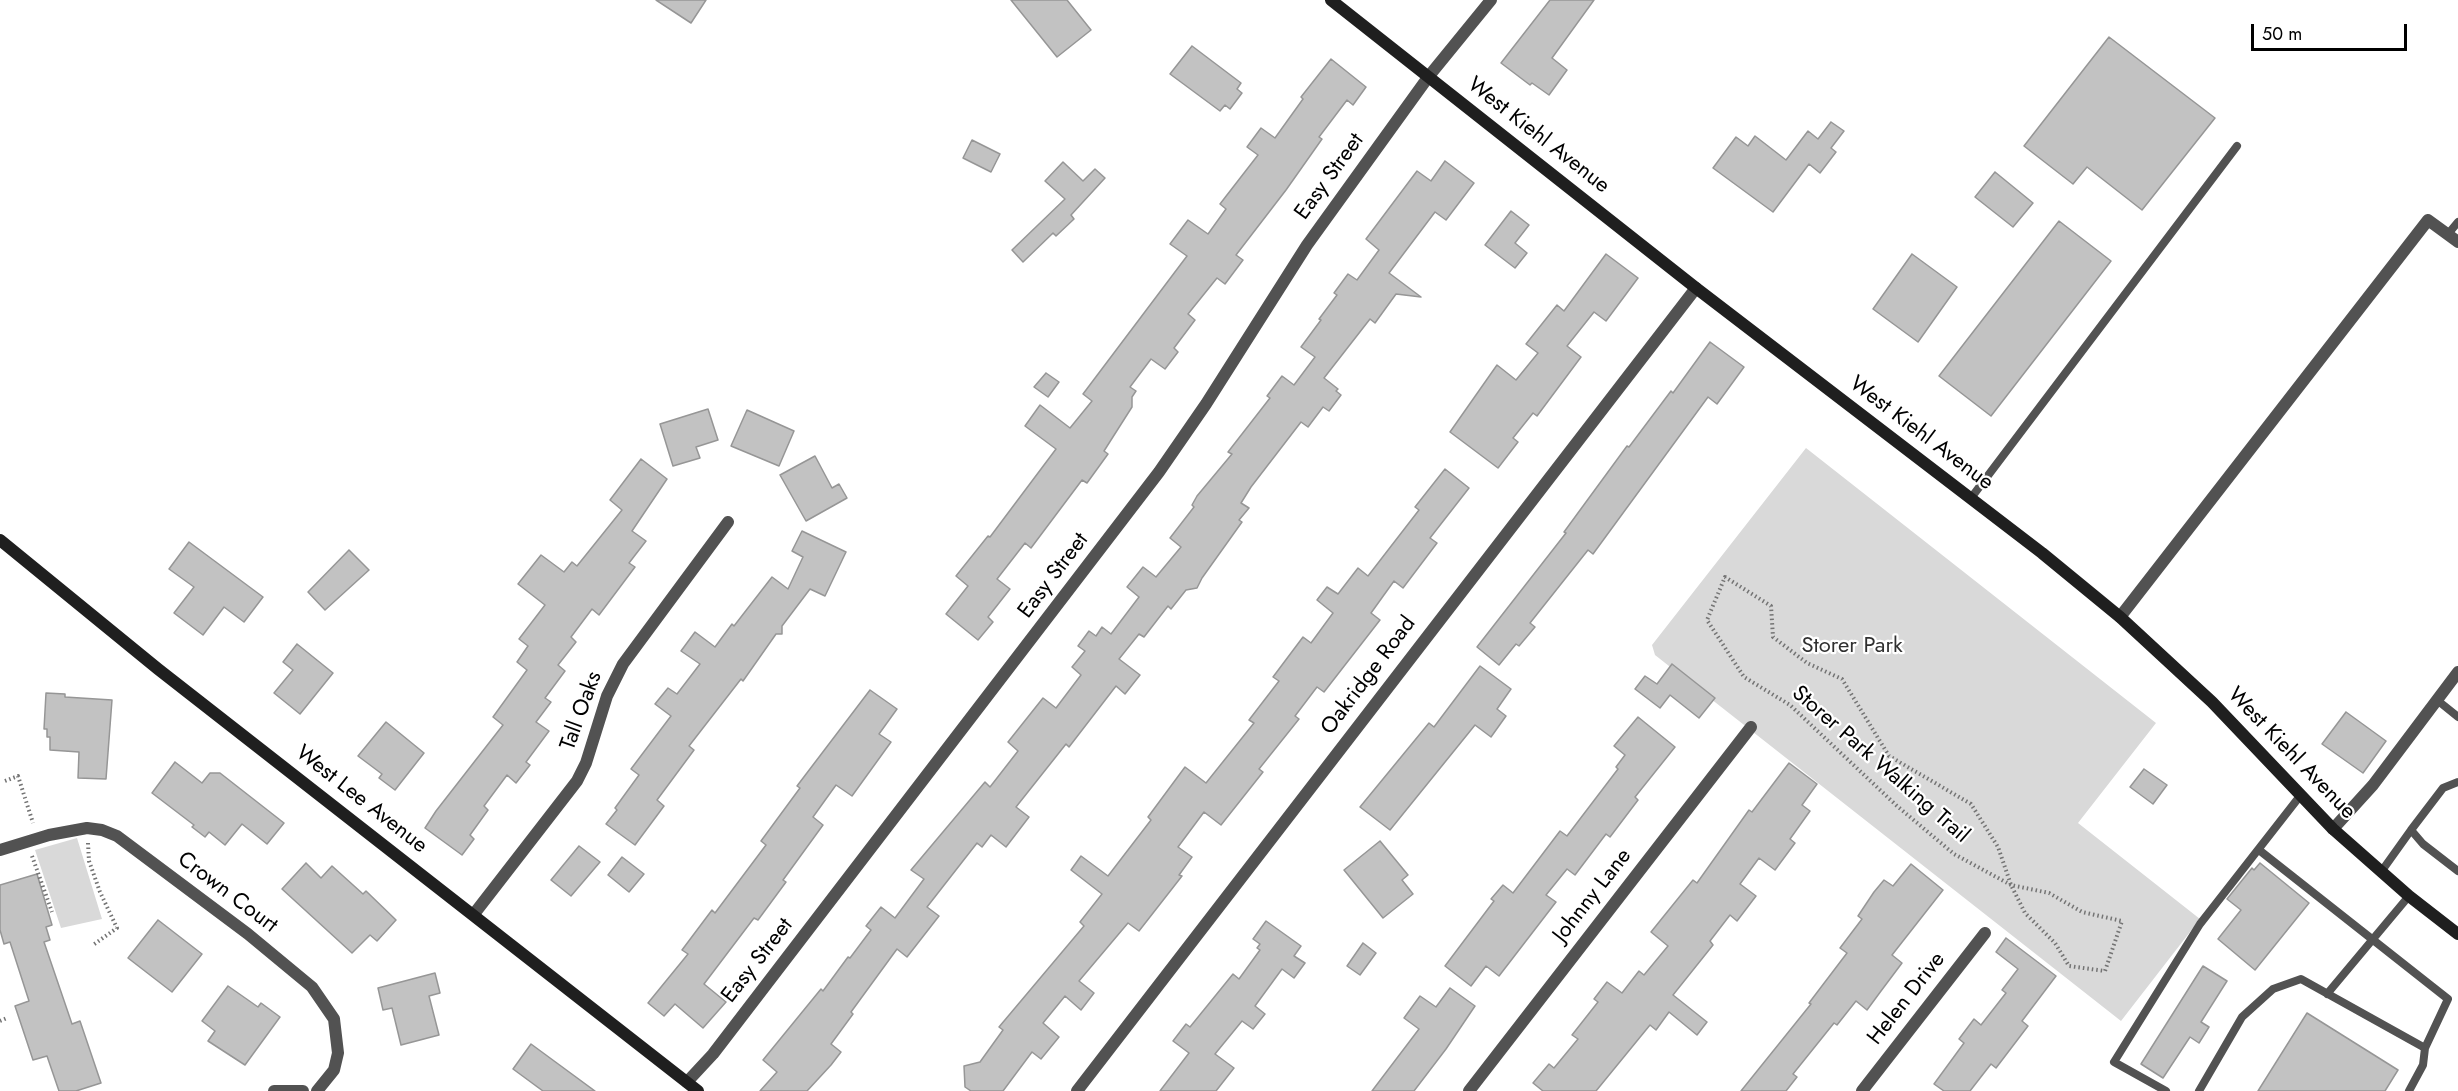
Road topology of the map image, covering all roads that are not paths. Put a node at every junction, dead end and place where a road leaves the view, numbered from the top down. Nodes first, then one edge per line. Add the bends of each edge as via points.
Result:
1 (1331, 0) edge
2 (1491, 0) edge
3 (1429, 76) junction
4 (2237, 146) dead end
5 (2458, 222) edge
6 (2453, 238) edge
7 (1696, 288) junction
8 (1971, 498) junction
9 (728, 522) dead end
10 (0, 540) edge
11 (2120, 617) junction
12 (2458, 672) edge
13 (2437, 700) junction
14 (2458, 717) edge
15 (1750, 727) dead end
16 (2458, 782) edge
17 (2300, 796) junction
18 (2333, 829) junction
19 (2411, 830) junction
20 (0, 850) edge
21 (2259, 850) junction
22 (2458, 871) edge
23 (2381, 872) junction
24 (2409, 896) junction
25 (474, 914) junction
26 (1985, 933) dead end
27 (2458, 934) edge
28 (2371, 941) junction
29 (2327, 994) junction
30 (2425, 1048) junction
31 (687, 1082) junction
32 (274, 1091) edge
33 (303, 1091) edge
34 (317, 1091) edge
35 (699, 1091) edge
36 (1077, 1091) edge
37 (1469, 1091) edge
38 (1862, 1091) edge
39 (2166, 1091) edge
40 (2199, 1091) edge
41 (2409, 1091) edge

1 - 3 street, West Kiehl Avenue
2 - 3 street, Easy Street
3 - 7 street, West Kiehl Avenue
3 - 31 street, Easy Street via 1307,244 1159,472 713,1054
4 - 8 lane
5 - 6 lane
6 - 11 street via 2428,220
7 - 8 street, West Kiehl Avenue
7 - 36 street, Oakridge Road
8 - 11 street, West Kiehl Avenue
9 - 25 street, Tall Oaks via 623,664 607,696 577,781
10 - 25 street, West Lee Avenue via 158,669
11 - 17 street, West Kiehl Avenue via 2212,702
12 - 13 street
13 - 14 lane
13 - 18 street via 2373,785
15 - 37 street, Johnny Lane
16 - 19 lane via 2443,788
17 - 18 street, West Kiehl Avenue
17 - 21 lane
18 - 23 street, West Kiehl Avenue
19 - 22 lane
19 - 23 lane
20 - 34 street, Crown Court via 87,828 102,830 117,836 248,934 312,987 334,1018 339,1053 334,1070
21 - 28 lane
21 - 39 lane via 2200,924 2114,1062
23 - 24 street, West Kiehl Avenue
24 - 27 street, West Kiehl Avenue
24 - 28 lane
25 - 31 street, West Lee Avenue
26 - 38 street, Helen Drive
28 - 29 lane
28 - 30 lane via 2448,999
29 - 30 lane
29 - 40 lane via 2301,979 2273,989 2242,1017
30 - 41 lane via 2423,1065
31 - 35 street, West Lee Avenue
32 - 33 street

